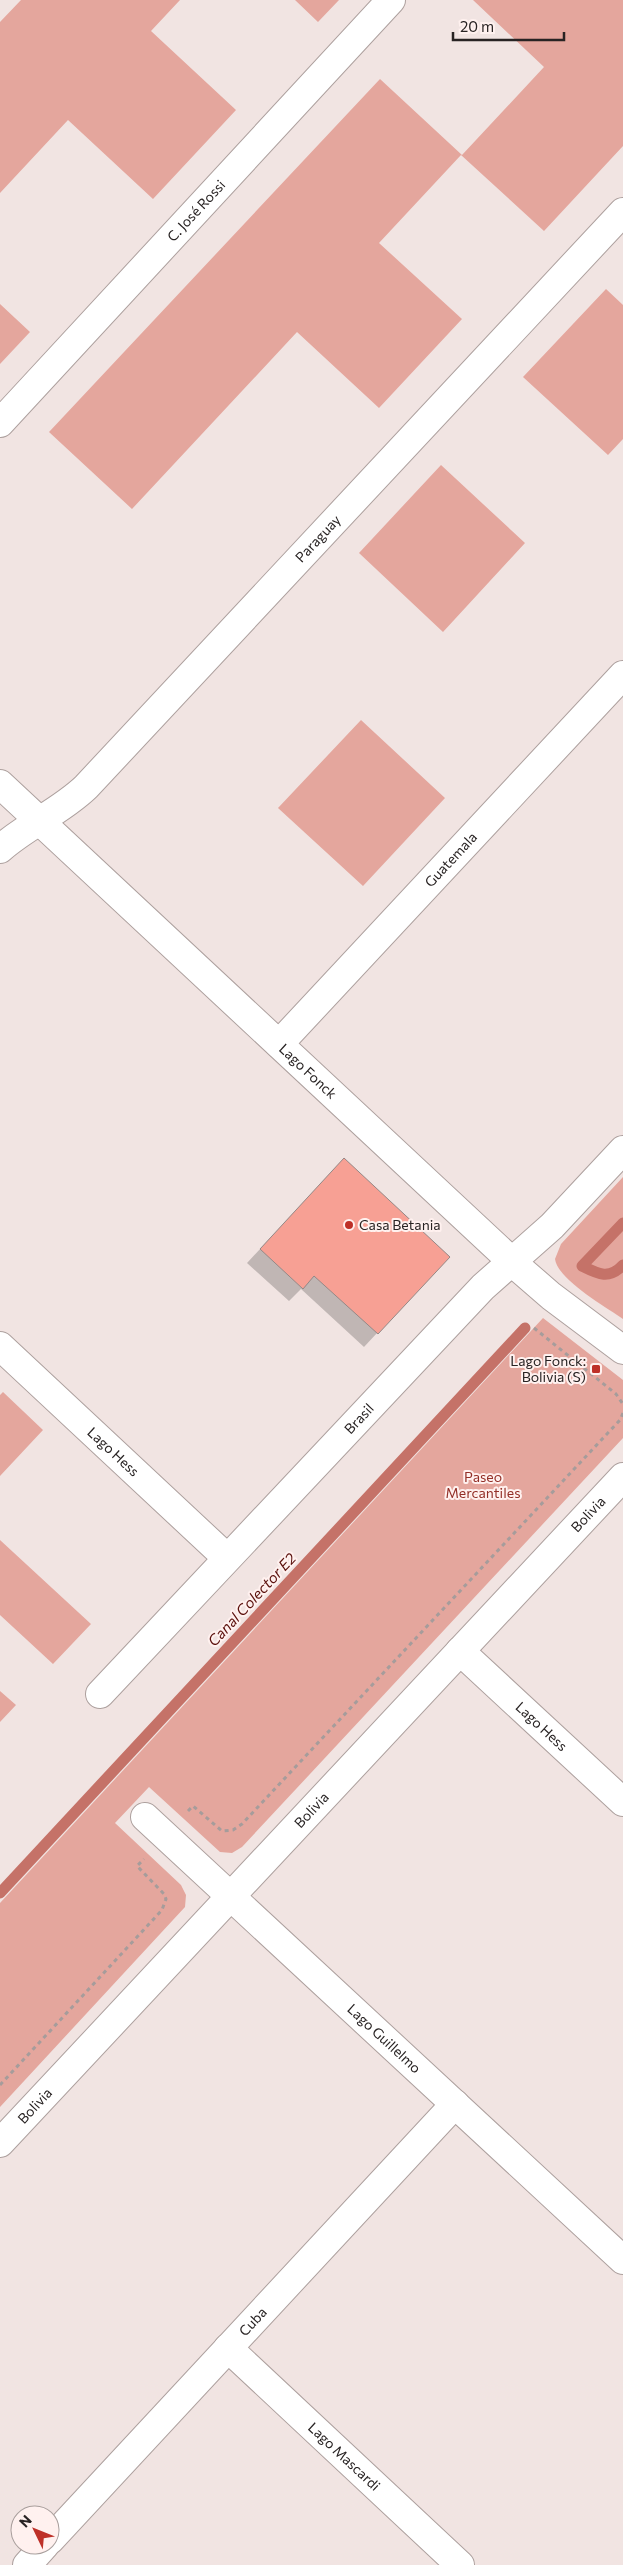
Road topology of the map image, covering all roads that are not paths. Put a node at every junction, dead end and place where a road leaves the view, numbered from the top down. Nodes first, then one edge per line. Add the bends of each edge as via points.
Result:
1 (391, 0) edge
2 (623, 212) edge
3 (0, 423) edge
4 (623, 675) edge
5 (0, 784) edge
6 (40, 821) junction
7 (0, 849) edge
8 (279, 1044) junction
9 (623, 1150) edge
10 (512, 1262) junction
11 (0, 1346) edge
12 (623, 1350) edge
13 (623, 1477) edge
14 (227, 1558) junction
15 (460, 1651) junction
16 (100, 1694) dead end
17 (623, 1802) edge
18 (145, 1817) dead end
19 (231, 1896) junction
20 (455, 2104) junction
21 (0, 2143) edge
22 (623, 2260) edge
23 (228, 2348) junction
24 (60, 2529) edge
25 (36, 2555) edge
26 (458, 2564) edge
27 (27, 2565) edge

1 - 3 street, C. José Rossi
2 - 6 street, Paraguay via 86,787
4 - 8 street, Guatemala
5 - 6 street, Lago Fonck
6 - 7 street, Paraguay
6 - 8 street, Lago Fonck
8 - 10 street, Lago Fonck
9 - 10 street, Brasil via 562,1216
10 - 12 street, Lago Fonck
10 - 14 street, Brasil via 483,1287
11 - 14 street, Lago Hess
13 - 15 street, Bolivia
14 - 16 street, Brasil
15 - 17 street, Lago Hess
15 - 19 street, Bolivia
18 - 19 street, Lago Guillelmo
19 - 20 street, Lago Guillelmo
19 - 21 street, Bolivia
20 - 22 street, Lago Guillelmo
20 - 23 street, Cuba
23 - 24 street, Cuba
23 - 26 street, Lago Mascardi
25 - 27 street

